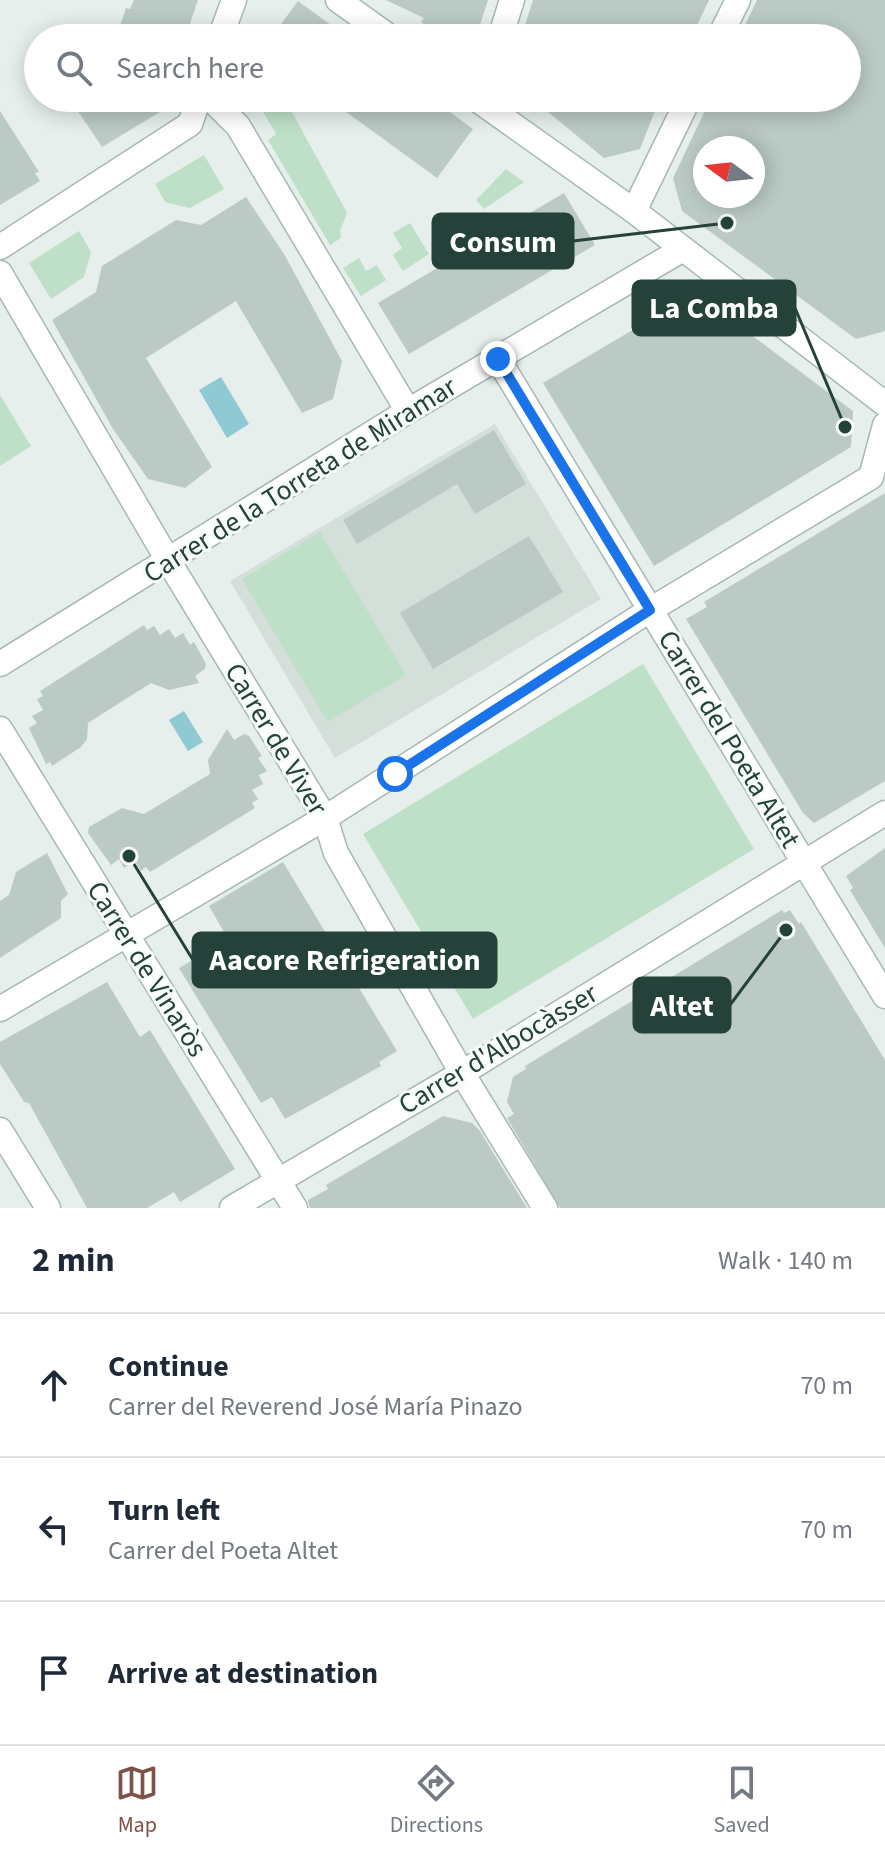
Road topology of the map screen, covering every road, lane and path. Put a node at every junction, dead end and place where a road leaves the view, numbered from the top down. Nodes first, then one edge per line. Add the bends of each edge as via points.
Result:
1 (234, 0) edge
2 (338, 0) edge
3 (512, 0) edge
4 (738, 0) edge
5 (225, 24) edge
6 (371, 24) edge
7 (504, 24) edge
8 (726, 24) edge
9 (194, 112) edge
10 (224, 112) edge
11 (497, 112) edge
12 (682, 112) edge
13 (634, 211) junction
14 (0, 247) edge
15 (683, 249) junction
16 (0, 273) edge
17 (498, 359) junction
18 (885, 404) edge
19 (408, 411) junction
20 (885, 425) edge
21 (169, 562) junction
22 (650, 610) junction
23 (0, 664) edge
24 (0, 729) edge
25 (885, 813) edge
26 (325, 818) junction
27 (803, 862) junction
28 (125, 934) junction
29 (885, 996) edge
30 (0, 1009) edge
31 (462, 1073) junction
32 (0, 1130) edge
33 (278, 1180) junction
34 (48, 1208) edge
35 (232, 1208) edge
36 (295, 1208) edge
37 (545, 1208) edge

1 - 5 street
2 - 6 street
3 - 7 street
4 - 8 street
9 - 14 street via 190,124
10 - 19 street via 238,126
11 - 13 street
12 - 13 street
13 - 15 street
15 - 17 street, Carrer de la Torreta de Miramar
15 - 18 street
16 - 21 street, Carrer de Viver
17 - 19 street, Carrer de la Torreta de Miramar
17 - 22 street, Carrer del Poeta Altet
19 - 21 street, Carrer de la Torreta de Miramar
20 - 22 street via 871,477
21 - 23 street, Carrer de la Torreta de Miramar
21 - 26 street, Carrer de Viver
22 - 26 street
22 - 27 street, Carrer del Poeta Altet
24 - 28 street, Carrer de Vinaròs
25 - 27 street, Carrer d'Albocàsser
26 - 28 street
26 - 31 street, Carrer de Viver via 336,853
27 - 29 street, Carrer del Poeta Altet
27 - 31 street, Carrer d'Albocàsser
28 - 30 street
28 - 33 street, Carrer de Vinaròs
31 - 33 street, Carrer d'Albocàsser
31 - 37 street, Carrer de Viver
32 - 34 street
33 - 35 street, Carrer d'Albocàsser
33 - 36 street, Carrer de Vinaròs

